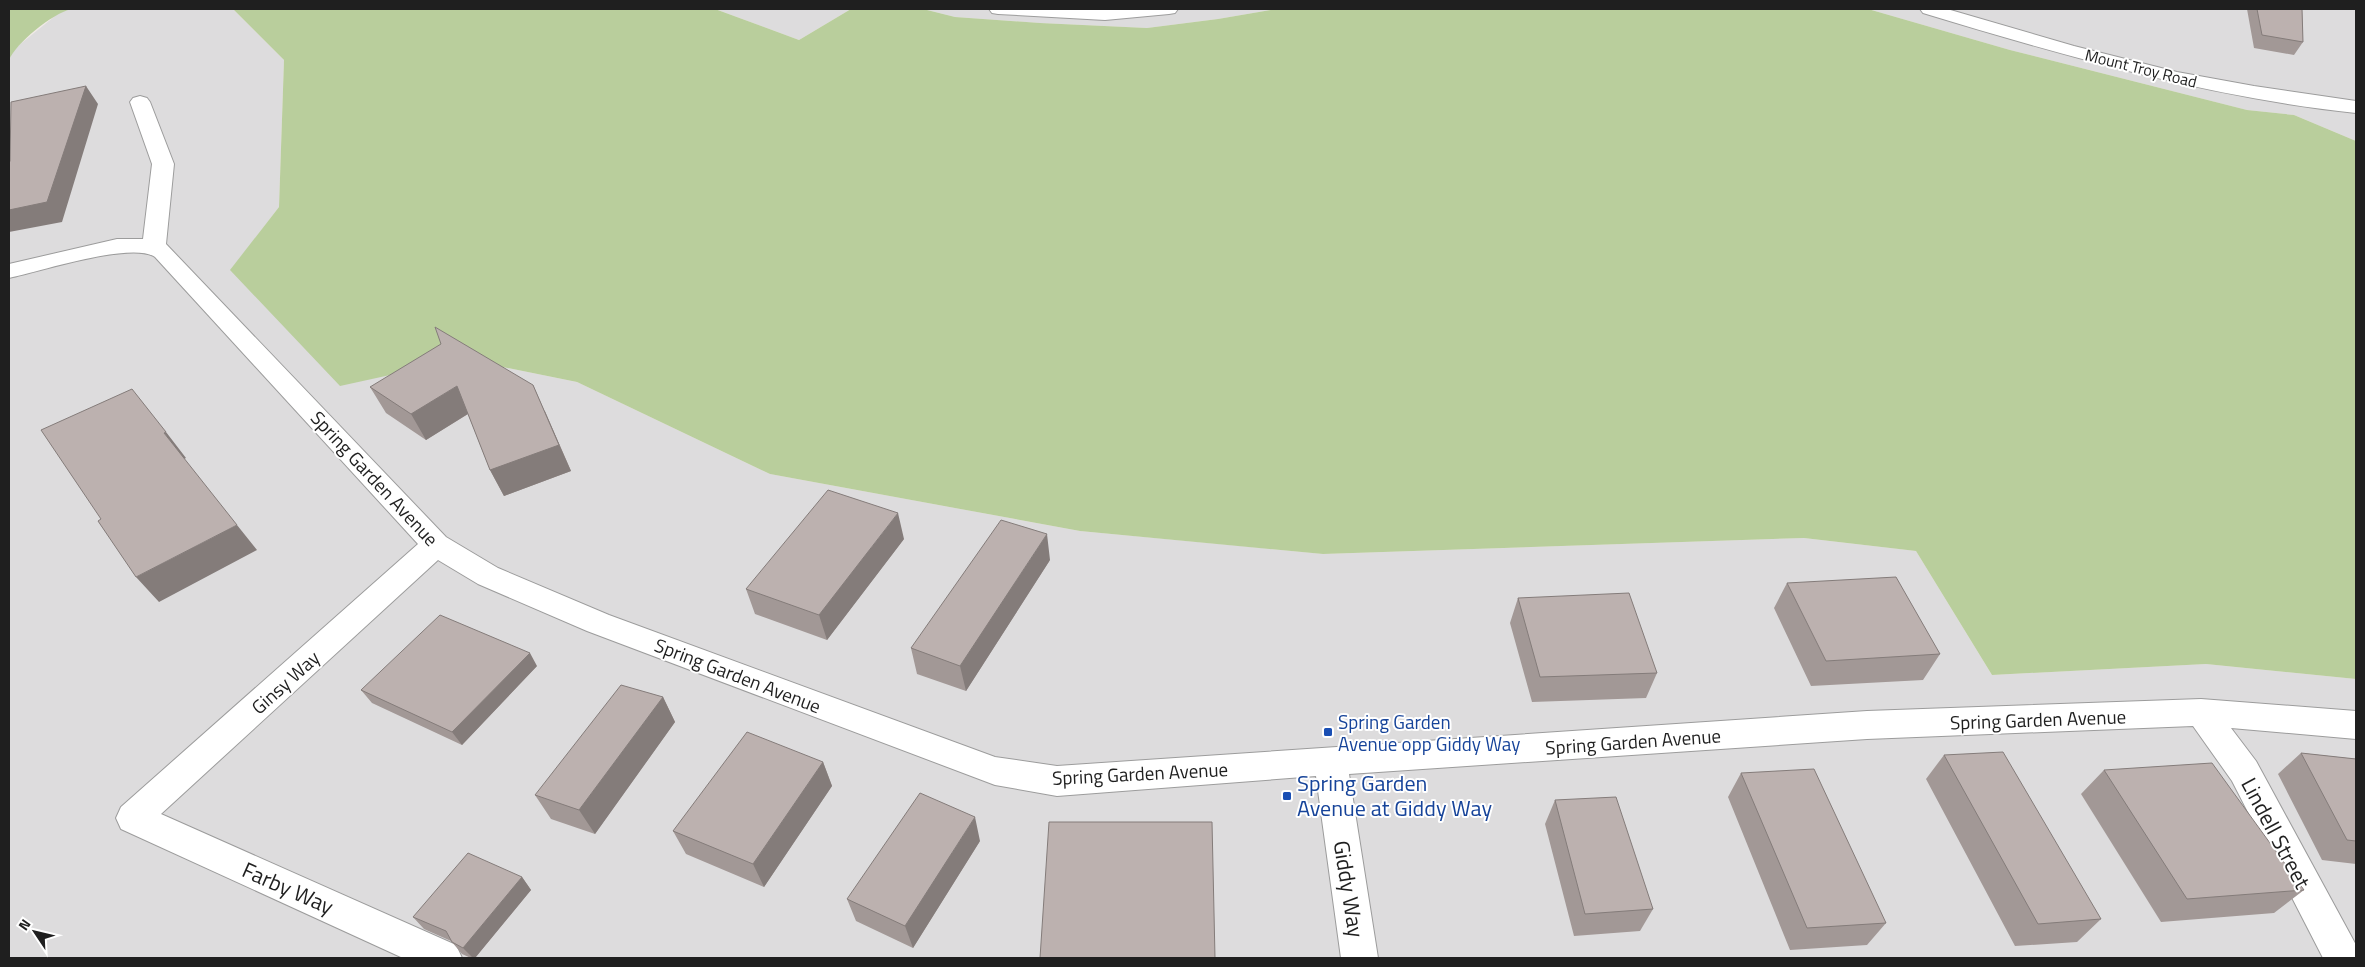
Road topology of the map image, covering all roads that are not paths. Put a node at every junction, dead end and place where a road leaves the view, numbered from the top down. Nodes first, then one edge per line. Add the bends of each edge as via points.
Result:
1 (998, 9) edge
2 (1169, 9) edge
3 (1929, 9) edge
4 (140, 102) dead end
5 (2356, 107) edge
6 (154, 246) junction
7 (9, 271) edge
8 (436, 545) junction
9 (2202, 712) junction
10 (2356, 725) edge
11 (1330, 760) junction
12 (133, 818) joint
13 (443, 958) edge
14 (1359, 958) edge
15 (2344, 958) edge

1 - 2 street via 1061,14
3 - 5 street, Mount Troy Road via 2151,72 2232,89
4 - 6 street via 163,164
6 - 7 street via 117,246
6 - 8 street, Spring Garden Avenue via 170,259
8 - 11 street, Spring Garden Avenue via 488,576 598,623 995,771 1057,781
8 - 12 street, Ginsy Way
9 - 10 street, Spring Garden Avenue
9 - 11 street, Spring Garden Avenue via 1867,726
9 - 15 street, Lindell Street via 2244,770
11 - 14 street, Giddy Way
12 - 13 street, Farby Way

